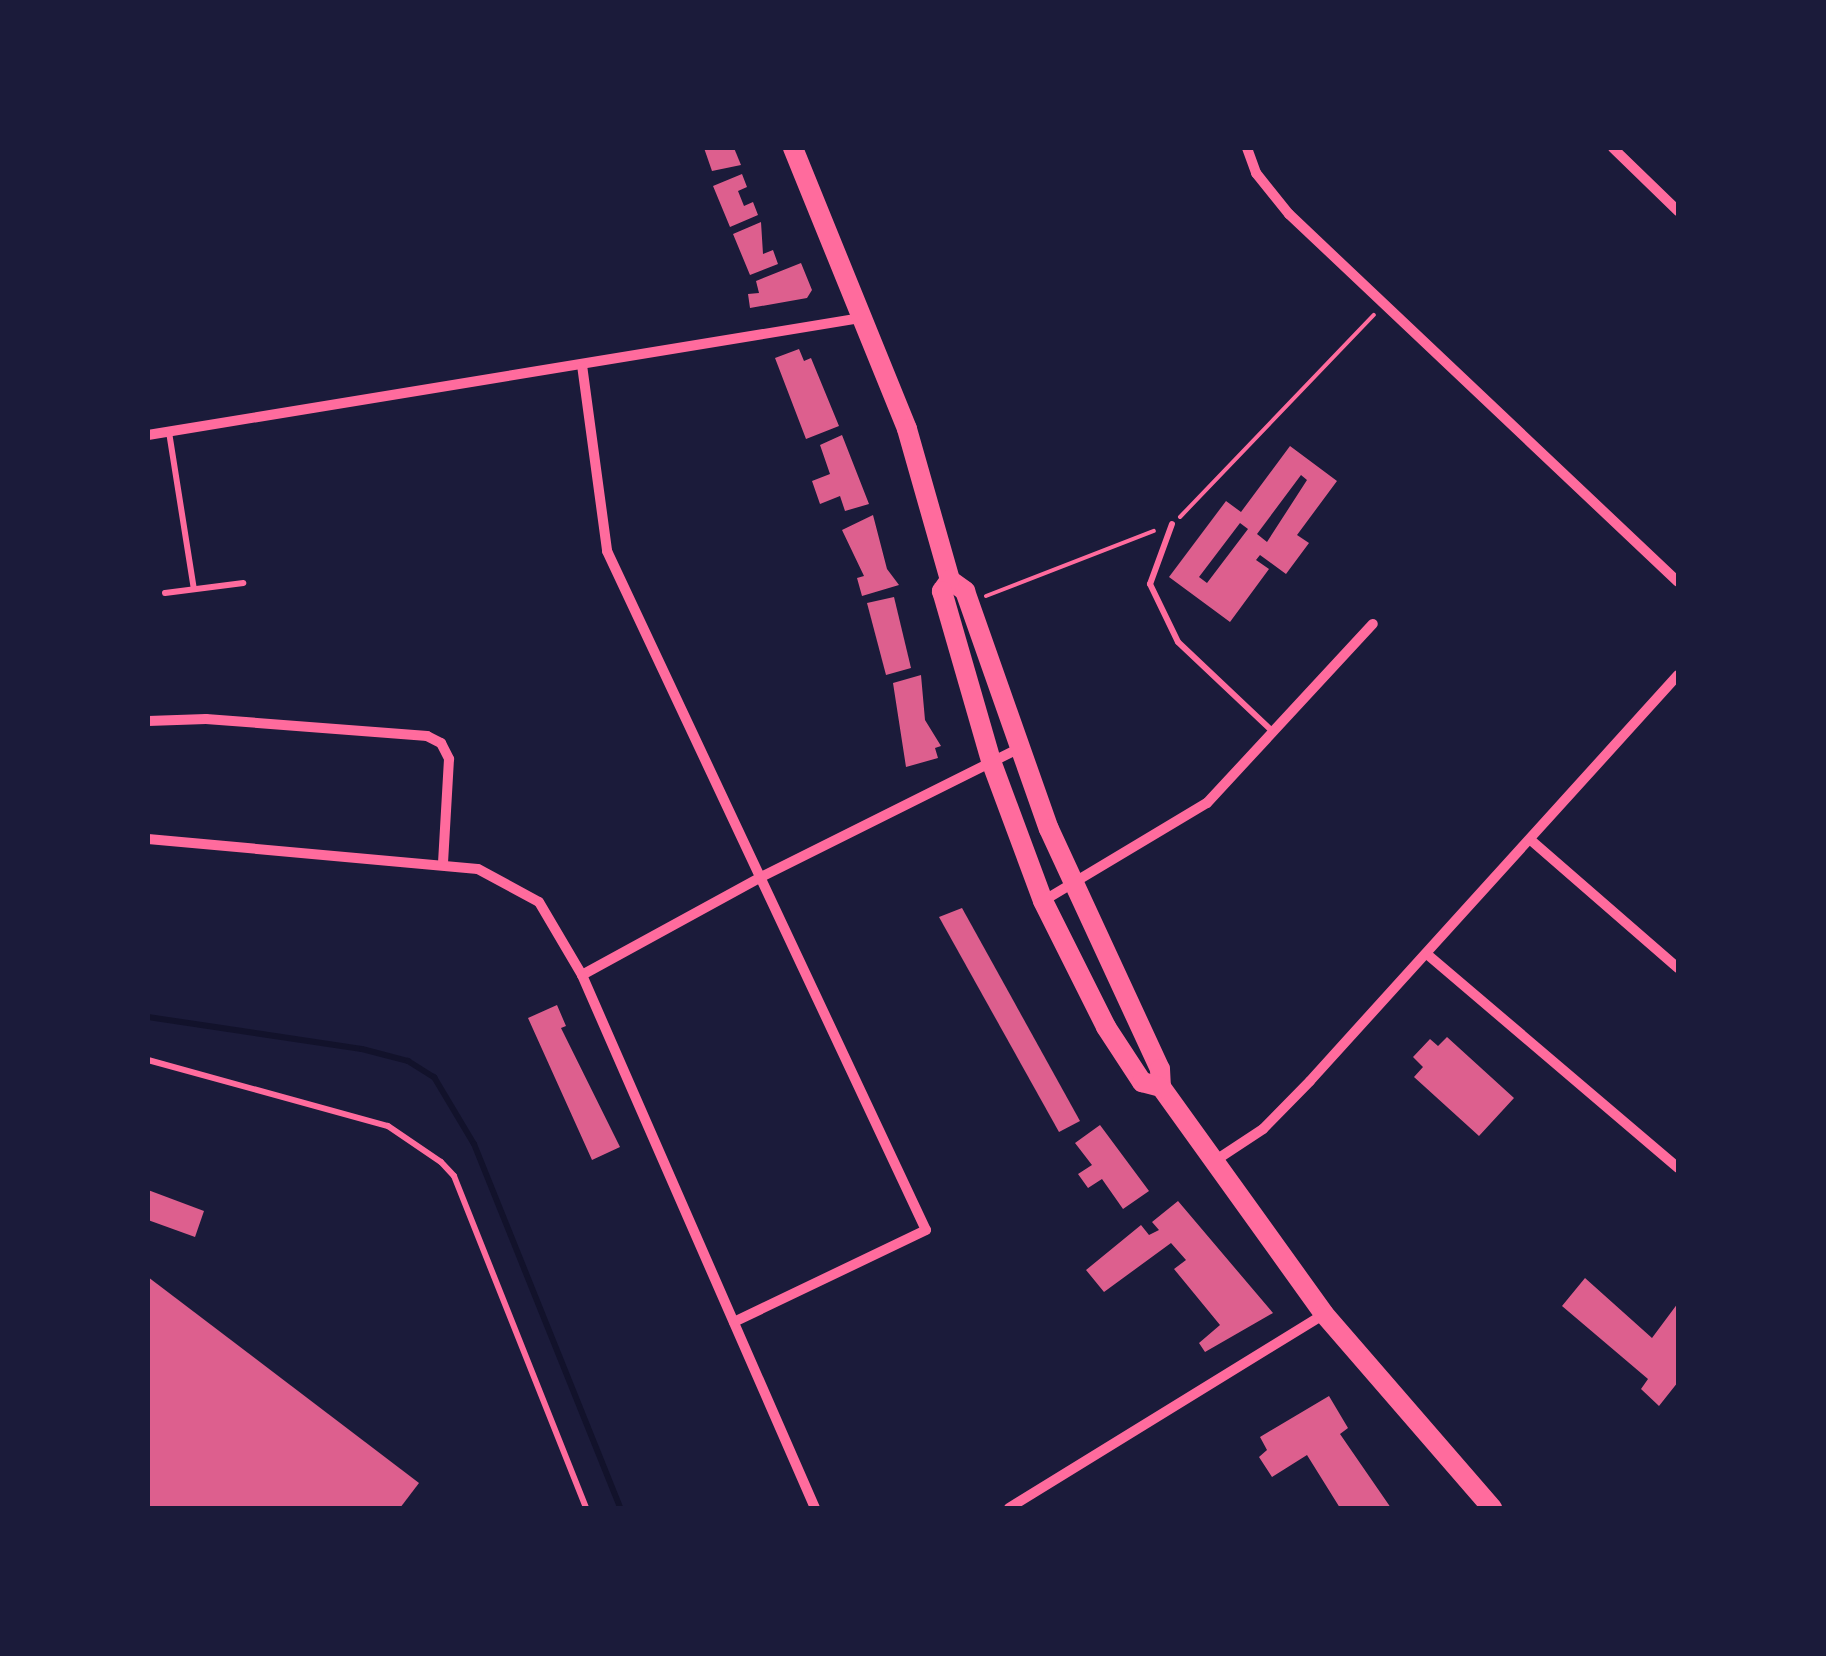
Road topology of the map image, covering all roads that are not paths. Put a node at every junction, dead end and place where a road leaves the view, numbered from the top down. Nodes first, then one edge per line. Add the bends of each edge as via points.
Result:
1 (793, 148) edge
2 (1247, 148) edge
3 (1613, 148) edge
4 (1678, 211) edge
5 (861, 318) junction
6 (582, 365) junction
7 (168, 432) junction
8 (148, 435) edge
9 (1172, 524) road end
10 (950, 580) junction
11 (243, 582) dead end
12 (1678, 582) edge
13 (194, 589) junction
14 (165, 592) dead end
15 (1373, 624) dead end
16 (1678, 675) edge
17 (148, 721) edge
18 (1273, 732) junction
19 (1018, 749) junction
20 (991, 762) junction
21 (148, 838) edge
22 (1534, 842) junction
23 (442, 864) junction
24 (761, 876) junction
25 (1072, 885) junction
26 (1044, 901) junction
27 (1428, 955) junction
28 (1678, 968) edge
29 (582, 975) junction
30 (148, 1060) edge
31 (1161, 1087) junction
32 (1212, 1162) junction
33 (1678, 1168) edge
34 (1324, 1314) junction
35 (734, 1322) junction
36 (586, 1508) edge
37 (815, 1508) edge
38 (1010, 1508) edge
39 (1492, 1508) edge

1 - 5 main road
2 - 12 street via 1256,173 1288,214
3 - 4 street
5 - 6 street
5 - 10 main road via 907,428
6 - 7 street
6 - 24 street via 606,550
7 - 8 street
7 - 13 lane
9 - 18 lane via 1150,584 1157,599 1187,652
10 - 19 main road via 968,602
10 - 20 main road via 942,590
11 - 13 lane
13 - 14 lane
15 - 18 street
16 - 22 street
17 - 23 street via 206,718 427,736 440,743 448,760
18 - 25 street via 1189,818
19 - 20 street
19 - 25 main road
20 - 24 street
20 - 26 main road
21 - 23 street
22 - 27 street
22 - 28 street
23 - 29 street via 478,868 523,888 559,929
24 - 29 street
24 - 35 street via 926,1230
25 - 26 street
25 - 31 main road via 1160,1069
26 - 31 main road via 1106,1027 1142,1082
27 - 32 street via 1262,1129
27 - 33 street
29 - 35 street
30 - 36 lane via 388,1126 441,1162 454,1176
31 - 32 main road
32 - 34 main road
34 - 38 street
34 - 39 main road
35 - 37 street

